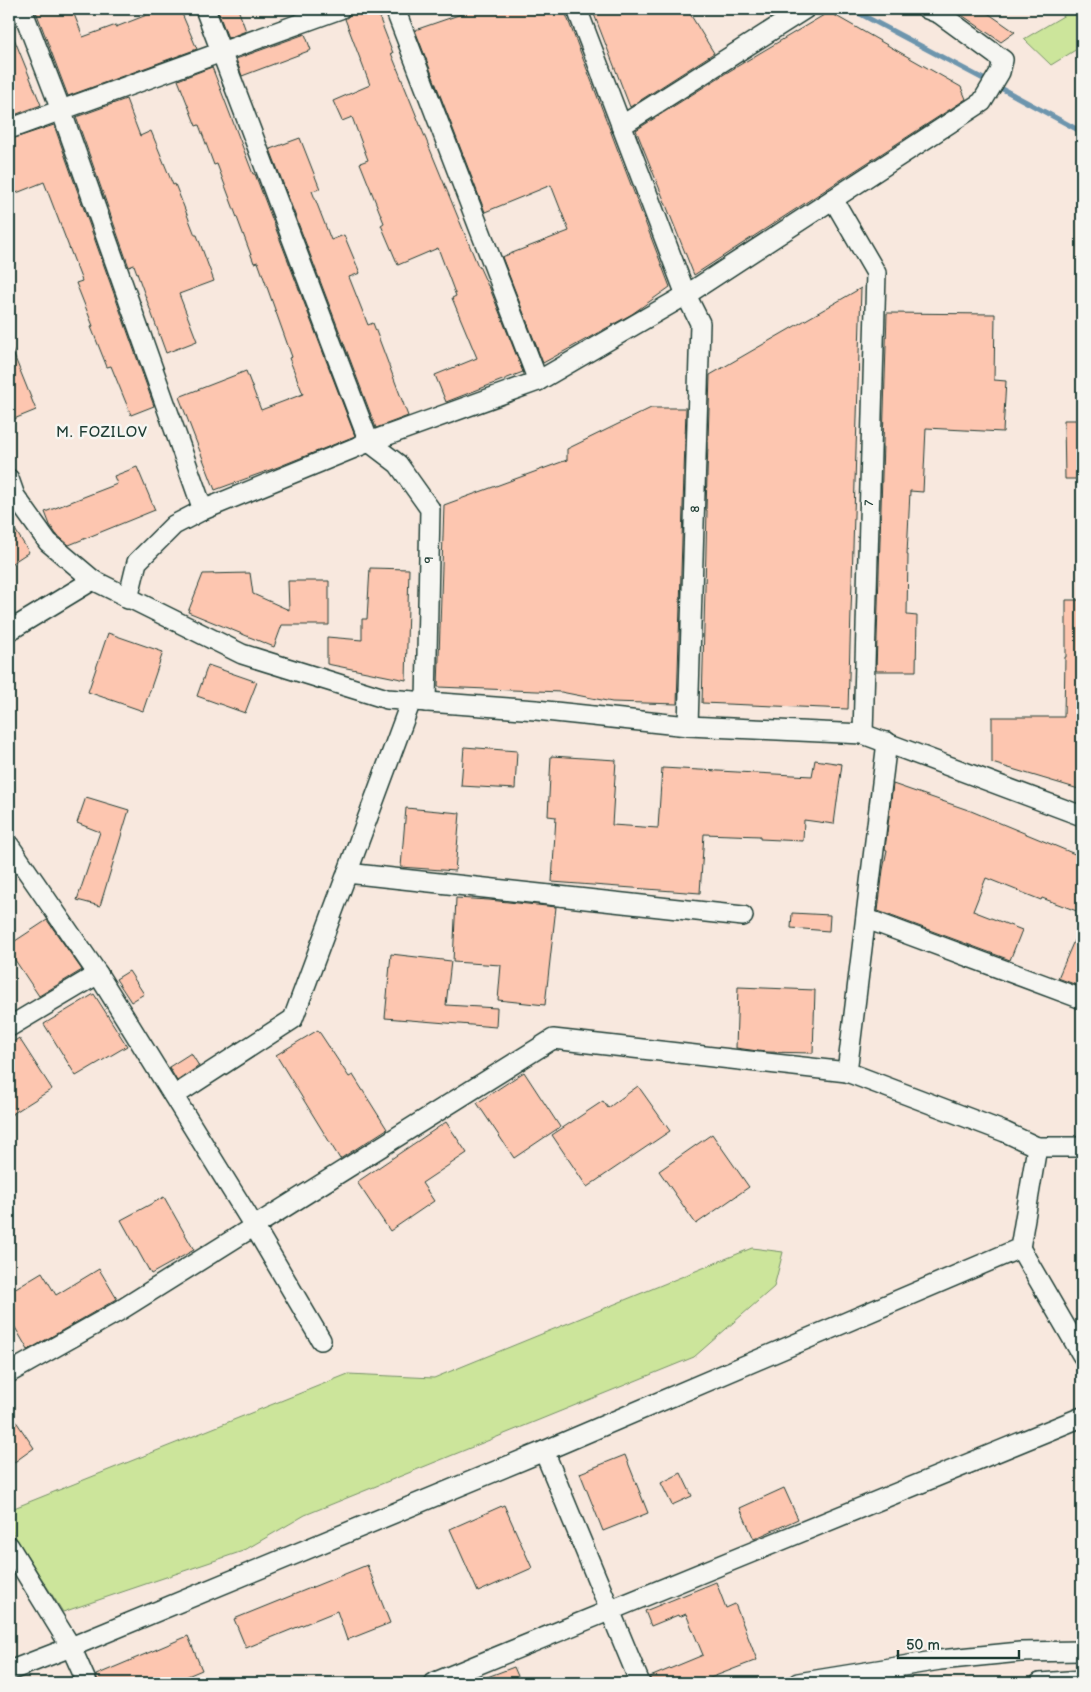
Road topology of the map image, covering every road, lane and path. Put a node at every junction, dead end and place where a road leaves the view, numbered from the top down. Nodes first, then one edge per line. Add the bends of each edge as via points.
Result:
1 (22, 9) edge
2 (205, 9) edge
3 (340, 9) edge
4 (395, 9) edge
5 (577, 9) edge
6 (805, 9) edge
7 (938, 11) edge
8 (221, 52) junction
9 (62, 110) junction
10 (622, 126) junction
11 (9, 129) edge
12 (833, 199) junction
13 (686, 295) junction
14 (538, 381) junction
15 (369, 442) junction
16 (9, 479) edge
17 (203, 510) junction
18 (93, 580) junction
19 (128, 599) junction
20 (9, 631) edge
21 (419, 702) junction
22 (688, 726) junction
23 (863, 734) junction
24 (887, 742) junction
25 (1082, 816) edge
26 (10, 849) edge
27 (347, 873) junction
28 (743, 916) dead end
29 (867, 918) junction
30 (98, 974) junction
31 (1082, 999) edge
32 (9, 1027) edge
33 (847, 1072) junction
34 (174, 1096) junction
35 (1082, 1146) edge
36 (1036, 1147) junction
37 (254, 1226) junction
38 (1020, 1248) junction
39 (321, 1340) dead end
40 (1082, 1355) edge
41 (9, 1373) edge
42 (1082, 1417) edge
43 (544, 1451) junction
44 (9, 1546) edge
45 (610, 1611) junction
46 (71, 1647) junction
47 (1082, 1651) edge
48 (9, 1671) edge
49 (1082, 1680) edge
50 (87, 1683) edge
51 (433, 1683) edge
52 (640, 1683) edge
53 (798, 1683) edge
54 (1040, 1683) edge

1 - 9 street
2 - 8 street
3 - 8 street
4 - 14 street
5 - 10 street, 8
6 - 10 street
7 - 12 street via 1003,60 1000,72 982,102
8 - 9 street
8 - 15 street
9 - 11 street
9 - 17 street
10 - 13 street, 8
12 - 13 street
12 - 23 street, 7 via 876,273
13 - 14 street
13 - 22 street, 8 via 700,323
14 - 15 street
15 - 17 street
15 - 21 street, 9 via 398,464 430,509
16 - 18 street via 15,496 48,542
17 - 19 street via 174,525 137,562
18 - 19 street
18 - 20 street
19 - 21 street via 242,654 387,699
21 - 22 street
21 - 27 street, 9
22 - 23 street
23 - 24 street
24 - 25 street
24 - 29 street
26 - 30 street
27 - 28 street
27 - 34 street, 9 via 293,1019
29 - 31 street
29 - 33 street
30 - 32 street
30 - 34 street
33 - 36 street via 1005,1132
33 - 37 street via 553,1039
34 - 37 street
35 - 36 street
36 - 38 street
37 - 39 street
37 - 41 street via 119,1310
38 - 40 street
38 - 43 street
42 - 45 street
43 - 45 street
43 - 46 street
44 - 46 street
45 - 51 street
45 - 52 street
46 - 48 street
46 - 50 street
47 - 53 street via 1020,1652 940,1660
49 - 54 street

